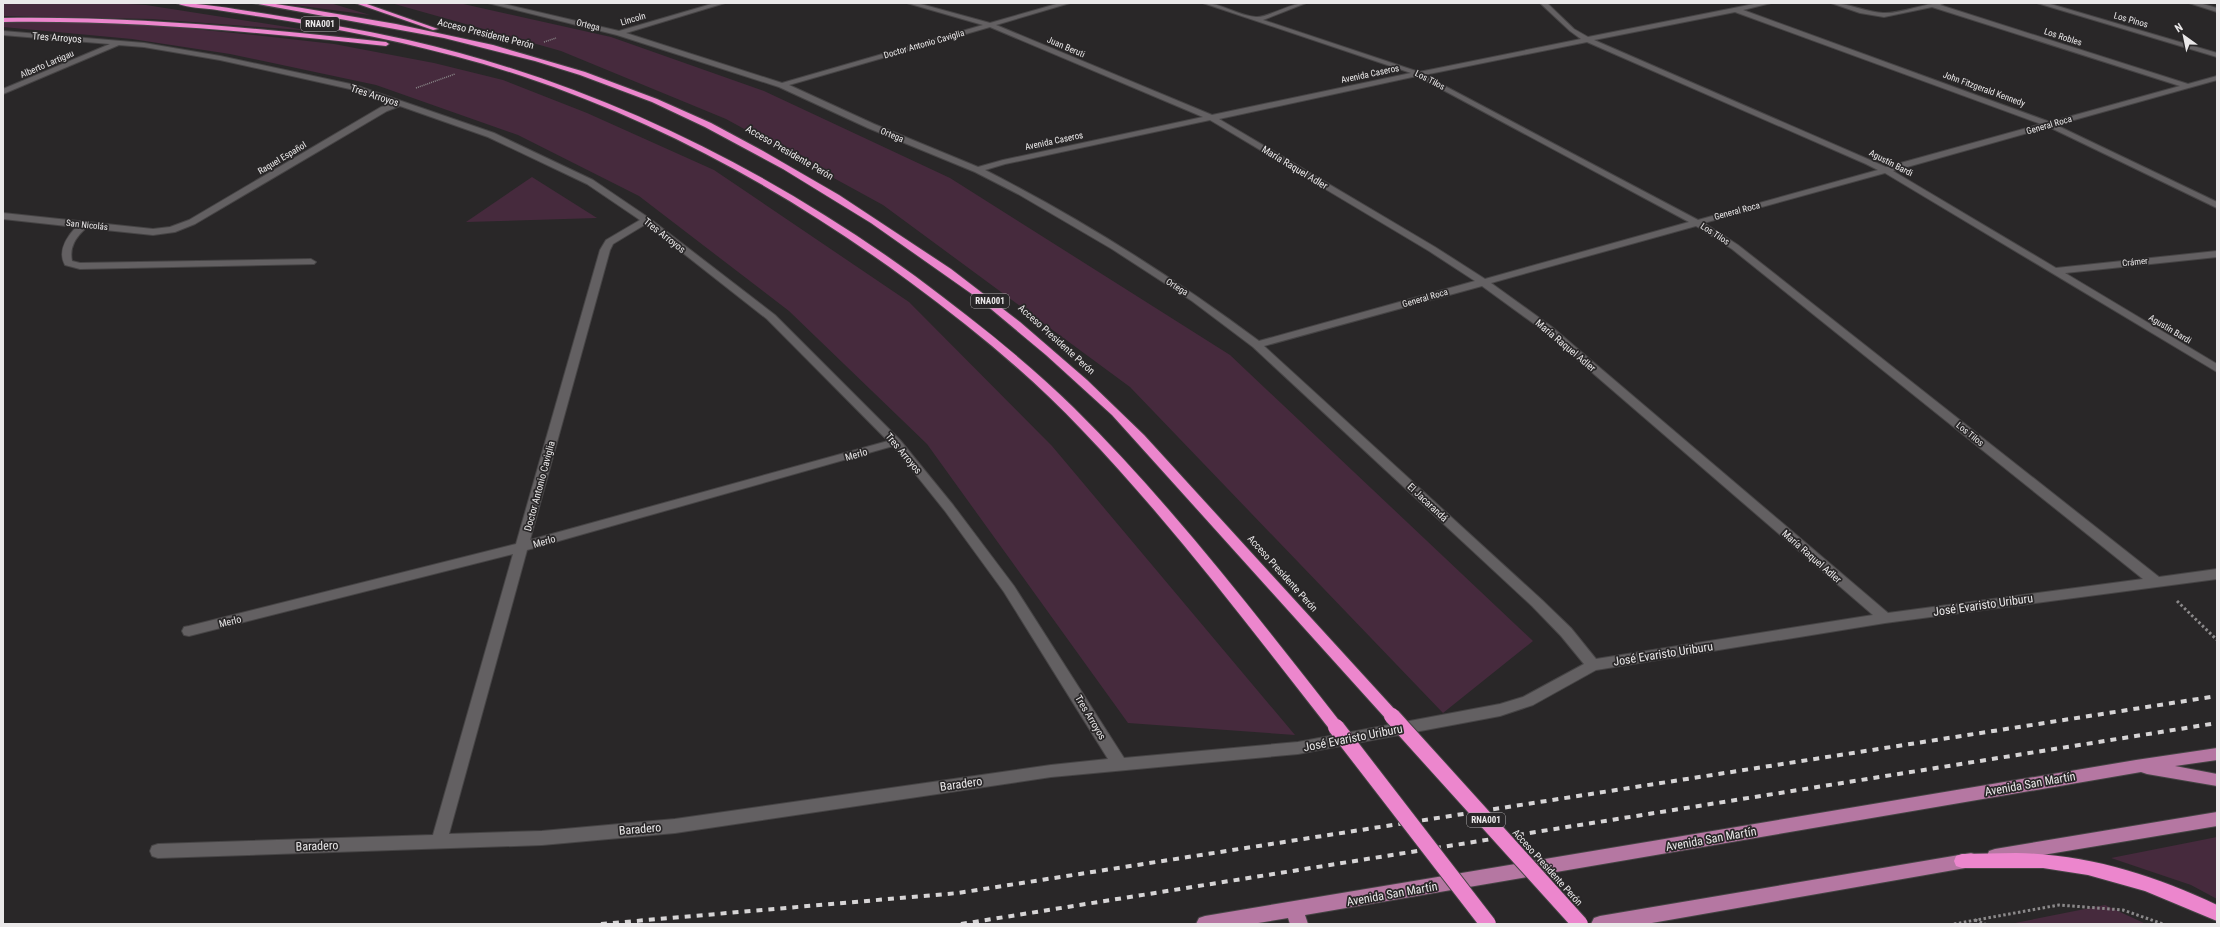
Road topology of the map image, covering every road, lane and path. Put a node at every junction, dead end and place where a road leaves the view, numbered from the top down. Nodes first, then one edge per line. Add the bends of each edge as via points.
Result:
1 (179, 3) edge
2 (255, 3) edge
3 (358, 3) edge
4 (491, 3) edge
5 (722, 3) edge
6 (910, 3) edge
7 (1067, 3) edge
8 (1206, 3) edge
9 (1303, 3) edge
10 (1543, 3) edge
11 (1768, 3) edge
12 (1834, 3) edge
13 (1942, 3) edge
14 (2040, 3) edge
15 (2192, 3) edge
16 (1933, 5) junction
17 (1737, 10) junction
18 (2217, 10) edge
19 (3, 20) edge
20 (1256, 20) junction
21 (990, 25) junction
22 (3, 33) edge
23 (619, 33) junction
24 (1588, 40) junction
25 (120, 42) junction
26 (476, 44) junction
27 (459, 55) junction
28 (2217, 55) edge
29 (456, 74) dead end
30 (1418, 74) junction
31 (2217, 78) edge
32 (2206, 81) junction
33 (782, 85) junction
34 (2186, 86) junction
35 (2217, 86) edge
36 (3, 92) edge
37 (388, 99) junction
38 (402, 103) junction
39 (1212, 118) junction
40 (2050, 125) junction
41 (978, 170) junction
42 (1887, 170) junction
43 (2217, 205) edge
44 (3, 216) edge
45 (646, 220) junction
46 (1696, 222) junction
47 (83, 225) junction
48 (172, 230) joint
49 (2217, 254) edge
50 (311, 262) dead end
51 (2053, 270) junction
52 (1483, 282) junction
53 (1257, 345) junction
54 (2217, 370) edge
55 (896, 442) junction
56 (522, 547) junction
57 (2217, 574) edge
58 (2156, 582) junction
59 (1885, 618) junction
60 (189, 631) dead end
61 (2217, 640) edge
62 (1594, 665) junction
63 (2217, 754) edge
64 (1119, 764) junction
65 (2136, 766) junction
66 (2217, 780) edge
67 (2217, 819) edge
68 (439, 841) junction
69 (158, 851) dead end
70 (1962, 861) junction
71 (2217, 913) edge
72 (1297, 917) edge
73 (1975, 920) junction
74 (1205, 924) edge
75 (1488, 924) edge
76 (1580, 924) edge
77 (1600, 924) edge
78 (1954, 924) edge
79 (1985, 924) edge
80 (2163, 924) edge

1 - 27 highway, RNA001 via 353,30
2 - 26 highway, Acceso Presidente Perón / RNA001 via 333,15
3 - 26 highway
4 - 23 street, Ortega
5 - 23 street, Lincoln
6 - 21 street, Juan Beruti
7 - 21 street, Doctor Antonio Caviglia
8 - 20 street, Los Tilos
9 - 20 street
10 - 24 street, Agustín Bardi via 1572,30
11 - 17 street, Avenida Caseros
12 - 16 street via 1862,12 1892,14
13 - 16 street
14 - 28 street, Los Pinos
15 - 18 street
16 - 34 street, Los Robles
17 - 24 street, Avenida Caseros
17 - 40 street, John Fitzgerald Kennedy
19 - 27 highway via 160,22 305,35
20 - 30 street, Los Tilos
21 - 33 street, Doctor Antonio Caviglia
21 - 39 street, Juan Beruti
22 - 25 street, Tres Arroyos
23 - 33 street, Ortega
24 - 30 street, Avenida Caseros
24 - 42 street, Agustín Bardi
25 - 36 street, Alberto Lartigau
25 - 37 street, Tres Arroyos via 185,51 311,76
26 - 76 highway, Acceso Presidente Perón / RNA001, bridge via 623,88 680,111 736,138 895,234 968,284 1009,316 1118,415
27 - 75 highway, RNA001, bridge via 562,87 652,123 707,149 825,216 881,255 1004,351 1085,426 1190,544
29 - 37 path
30 - 39 street, Avenida Caseros
30 - 46 street, Los Tilos
31 - 32 street, General Roca
32 - 34 street, General Roca
32 - 35 street
33 - 41 street, Ortega via 871,126
34 - 40 street, General Roca
37 - 38 street, Tres Arroyos
38 - 45 street, Tres Arroyos via 491,135 562,167 590,182
38 - 48 street, Raquel Español via 384,109 192,222
39 - 41 street, Avenida Caseros via 1003,162
39 - 52 street, María Raquel Adler
40 - 42 street, General Roca
40 - 43 street, John Fitzgerald Kennedy
41 - 53 street, Ortega via 1115,247 1196,299
42 - 46 street, General Roca
42 - 51 street, Agustín Bardi
44 - 47 street, San Nicolás
45 - 55 street, Tres Arroyos via 771,317
45 - 56 street, Doctor Antonio Caviglia via 614,238 604,250
46 - 52 street, General Roca
46 - 58 street, Los Tilos via 1735,247
47 - 48 street, San Nicolás via 153,232
47 - 50 street via 71,236 66,257 68,263 80,266
49 - 51 street, Crámer
51 - 54 street, Agustín Bardi
52 - 53 street, General Roca
52 - 59 street, María Raquel Adler via 1548,329
53 - 62 street, El Jacarandá via 1537,603
55 - 56 street, Merlo
55 - 64 street, Tres Arroyos via 1009,589
56 - 60 street, Merlo
56 - 68 street, Doctor Antonio Caviglia
57 - 58 street, José Evaristo Uriburu
58 - 59 street, José Evaristo Uriburu
58 - 61 path
59 - 62 street, José Evaristo Uriburu
62 - 64 street, José Evaristo Uriburu via 1528,701 1500,710 1298,748
63 - 65 main road, Avenida San Martín
64 - 68 street, Baradero via 1043,772 675,826 542,838
65 - 66 main road
65 - 72 main road, Avenida San Martín
67 - 70 main road
68 - 69 street, Baradero
70 - 71 highway via 2068,864 2130,877
70 - 77 main road
72 - 74 main road, Avenida San Martín
73 - 78 path
73 - 79 path
73 - 80 path via 2059,905 2123,910

